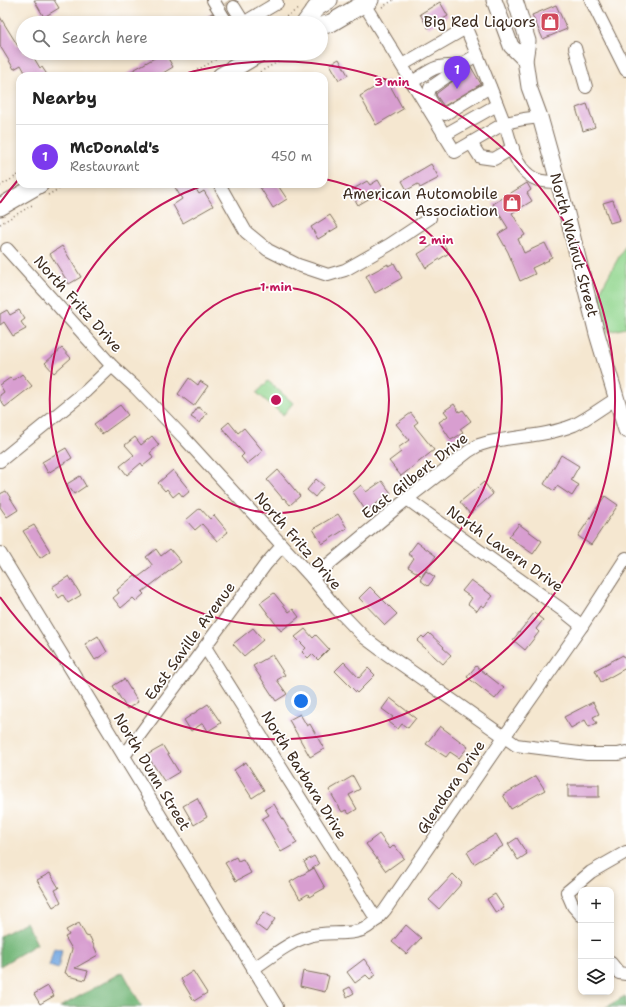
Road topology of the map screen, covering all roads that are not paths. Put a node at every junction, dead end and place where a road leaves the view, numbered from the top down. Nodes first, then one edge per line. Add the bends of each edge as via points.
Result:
1 (213, 0) edge
2 (275, 0) edge
3 (329, 0) edge
4 (494, 0) edge
5 (515, 0) edge
6 (591, 0) edge
7 (367, 2) edge
8 (234, 7) tunnel mouth
9 (303, 15) edge
10 (223, 16) edge
11 (242, 16) edge
12 (257, 16) edge
13 (328, 24) edge
14 (575, 48) dead end
15 (477, 55) junction
16 (248, 60) edge
17 (525, 60) junction
18 (402, 65) junction
19 (454, 69) junction
20 (626, 70) edge
21 (228, 72) edge
22 (412, 82) junction
23 (490, 87) junction
24 (586, 87) dead end
25 (474, 97) junction
26 (497, 104) junction
27 (478, 116) junction
28 (540, 117) junction
29 (505, 123) junction
30 (444, 135) junction
31 (471, 143) junction
32 (513, 148) junction
33 (557, 182) junction
34 (221, 188) edge
35 (42, 190) edge
36 (0, 207) edge
37 (430, 218) dead end
38 (7, 249) dead end
39 (112, 366) junction
40 (616, 399) junction
41 (626, 430) edge
42 (0, 461) edge
43 (407, 499) junction
44 (282, 546) junction
45 (0, 553) edge
46 (626, 558) edge
47 (312, 578) junction
48 (582, 626) junction
49 (205, 646) junction
50 (504, 737) junction
51 (626, 752) edge
52 (124, 756) junction
53 (626, 852) edge
54 (578, 912) edge
55 (376, 920) junction
56 (614, 967) edge
57 (253, 969) junction
58 (626, 974) edge
59 (277, 1007) edge

1 - 10 street
2 - 12 street via 277,3
3 - 9 highway
4 - 17 main road via 511,46
5 - 17 main road, North Walnut Street via 528,41
6 - 20 street
7 - 13 highway
7 - 18 street
8 - 11 street
14 - 24 street
15 - 18 street via 466,28
15 - 19 street
15 - 23 street
16 - 21 highway
17 - 28 main road, North Walnut Street via 529,87
18 - 22 street
19 - 22 street via 447,65 439,66
19 - 25 street via 430,88 428,96 434,108 445,114
22 - 30 street
23 - 25 street
23 - 26 street
25 - 27 street
26 - 27 street
26 - 29 street
27 - 30 street
28 - 29 street
28 - 33 main road, North Walnut Street
29 - 31 street
29 - 32 street
30 - 31 street via 455,152
31 - 32 street via 480,157 494,159
32 - 33 street via 516,160 532,179
33 - 40 main road, North Walnut Street
34 - 37 street via 246,232 268,250 298,265 328,275 345,270
35 - 36 highway
38 - 39 street, North Fritz Drive
39 - 42 street via 86,391
39 - 44 street, North Fritz Drive via 186,440
40 - 41 main road, North Walnut Street
40 - 43 street, East Gilbert Drive via 566,428 479,445
43 - 47 street, East Gilbert Drive
43 - 48 street, North Lavern Drive via 561,608
44 - 47 street, North Fritz Drive
44 - 49 street, East Saville Avenue
45 - 52 street, North Dunn Street
46 - 48 street, Glendora Drive
47 - 50 street, North Fritz Drive via 365,638
48 - 50 street, Glendora Drive
49 - 52 street, East Saville Avenue
49 - 55 street, North Barbara Drive
50 - 51 street, North Fritz Drive via 516,745 559,751 587,754
50 - 55 street, Glendora Drive via 393,901
52 - 57 street, North Dunn Street
53 - 54 street via 591,872 567,892
55 - 57 street, Glendora Drive via 358,931 319,934 301,939
56 - 58 street via 619,973
57 - 59 street, North Dunn Street

